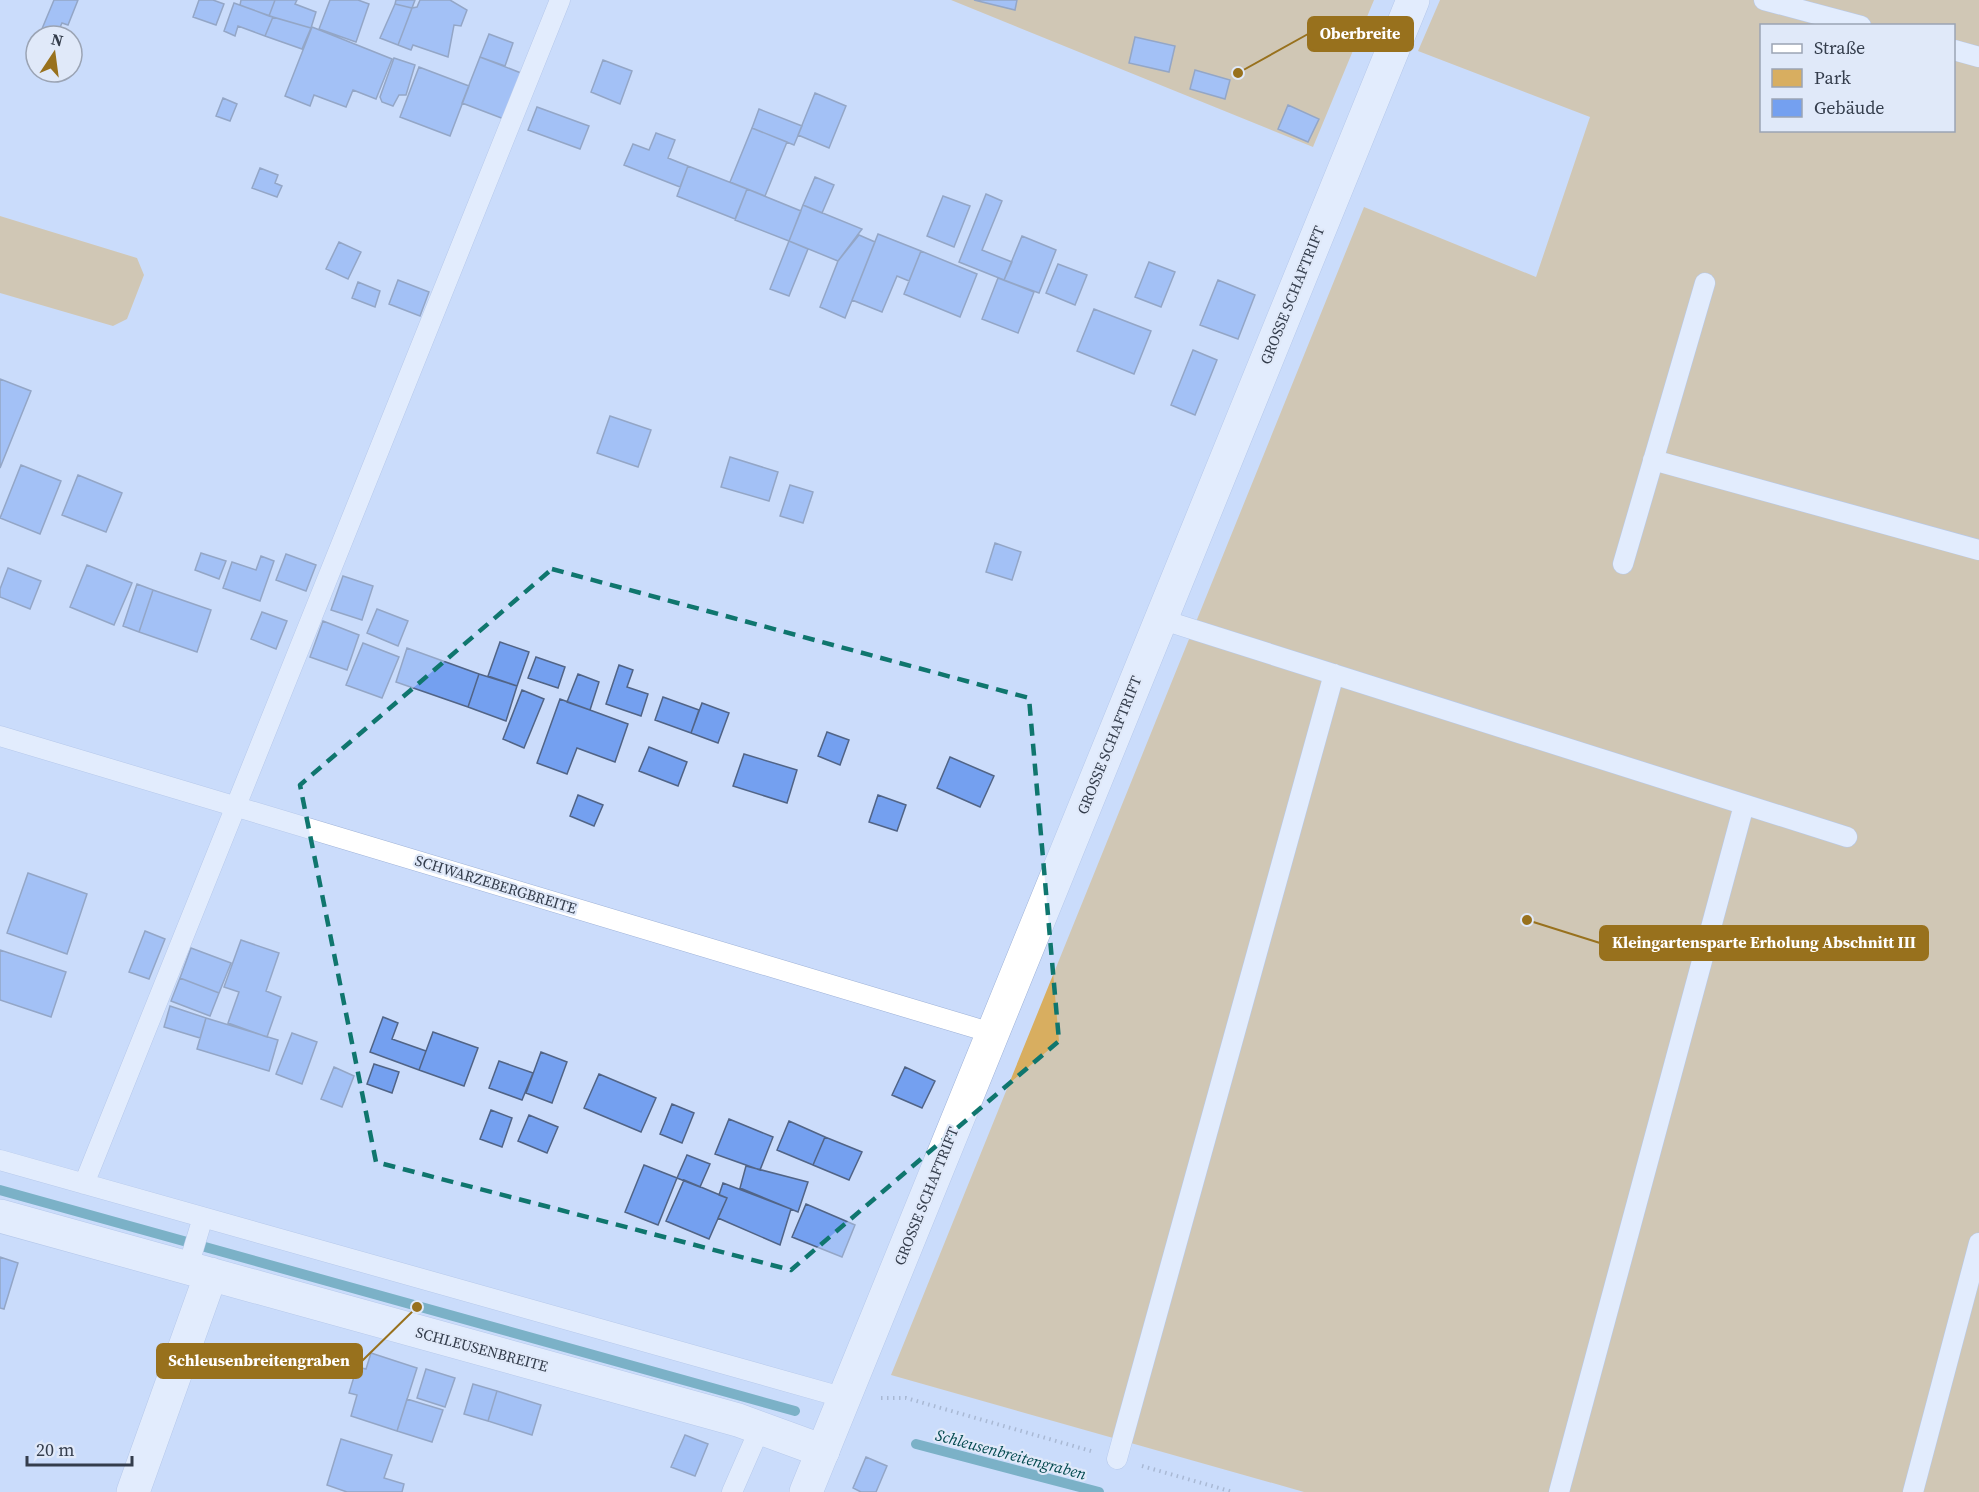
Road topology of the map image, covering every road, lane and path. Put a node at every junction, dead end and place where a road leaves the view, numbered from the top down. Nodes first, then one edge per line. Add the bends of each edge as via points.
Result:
1 (560, 0) edge
2 (1413, 0) edge
3 (1764, 0) edge
4 (1854, 24) edge
5 (1955, 51) edge
6 (1979, 57) edge
7 (1705, 283) dead end
8 (1653, 460) junction
9 (1979, 550) edge
10 (1623, 564) dead end
11 (1160, 619) junction
12 (1334, 674) junction
13 (0, 736) edge
14 (1744, 805) junction
15 (237, 807) junction
16 (1847, 837) dead end
17 (992, 1033) junction
18 (0, 1160) edge
19 (84, 1184) junction
20 (0, 1216) edge
21 (203, 1217) junction
22 (1979, 1243) edge
23 (200, 1271) junction
24 (844, 1398) junction
25 (760, 1428) junction
26 (823, 1451) junction
27 (1117, 1459) junction
28 (133, 1492) edge
29 (732, 1492) edge
30 (806, 1492) edge
31 (1233, 1492) edge
32 (1559, 1492) edge
33 (1913, 1492) edge

1 - 15 lane
2 - 11 street, GROSSE SCHAFTRIFT
3 - 4 lane
5 - 6 lane
7 - 8 lane
8 - 9 lane
8 - 10 lane
11 - 12 lane
11 - 17 street, GROSSE SCHAFTRIFT
12 - 14 lane
12 - 27 lane
13 - 15 lane, SCHWARZEBERGBREITE
14 - 16 lane
14 - 32 lane
15 - 17 lane, SCHWARZEBERGBREITE
15 - 19 lane
17 - 24 street, GROSSE SCHAFTRIFT
18 - 19 lane
19 - 21 lane
20 - 23 street, SCHLEUSENBREITE
21 - 23 lane
21 - 24 lane
22 - 33 lane
23 - 25 street, SCHLEUSENBREITE
23 - 28 street
24 - 26 street, GROSSE SCHAFTRIFT
24 - 27 path via 906,1398
25 - 26 street, SCHLEUSENBREITE
25 - 29 lane
26 - 30 street, GROSSE SCHAFTRIFT
27 - 31 path

